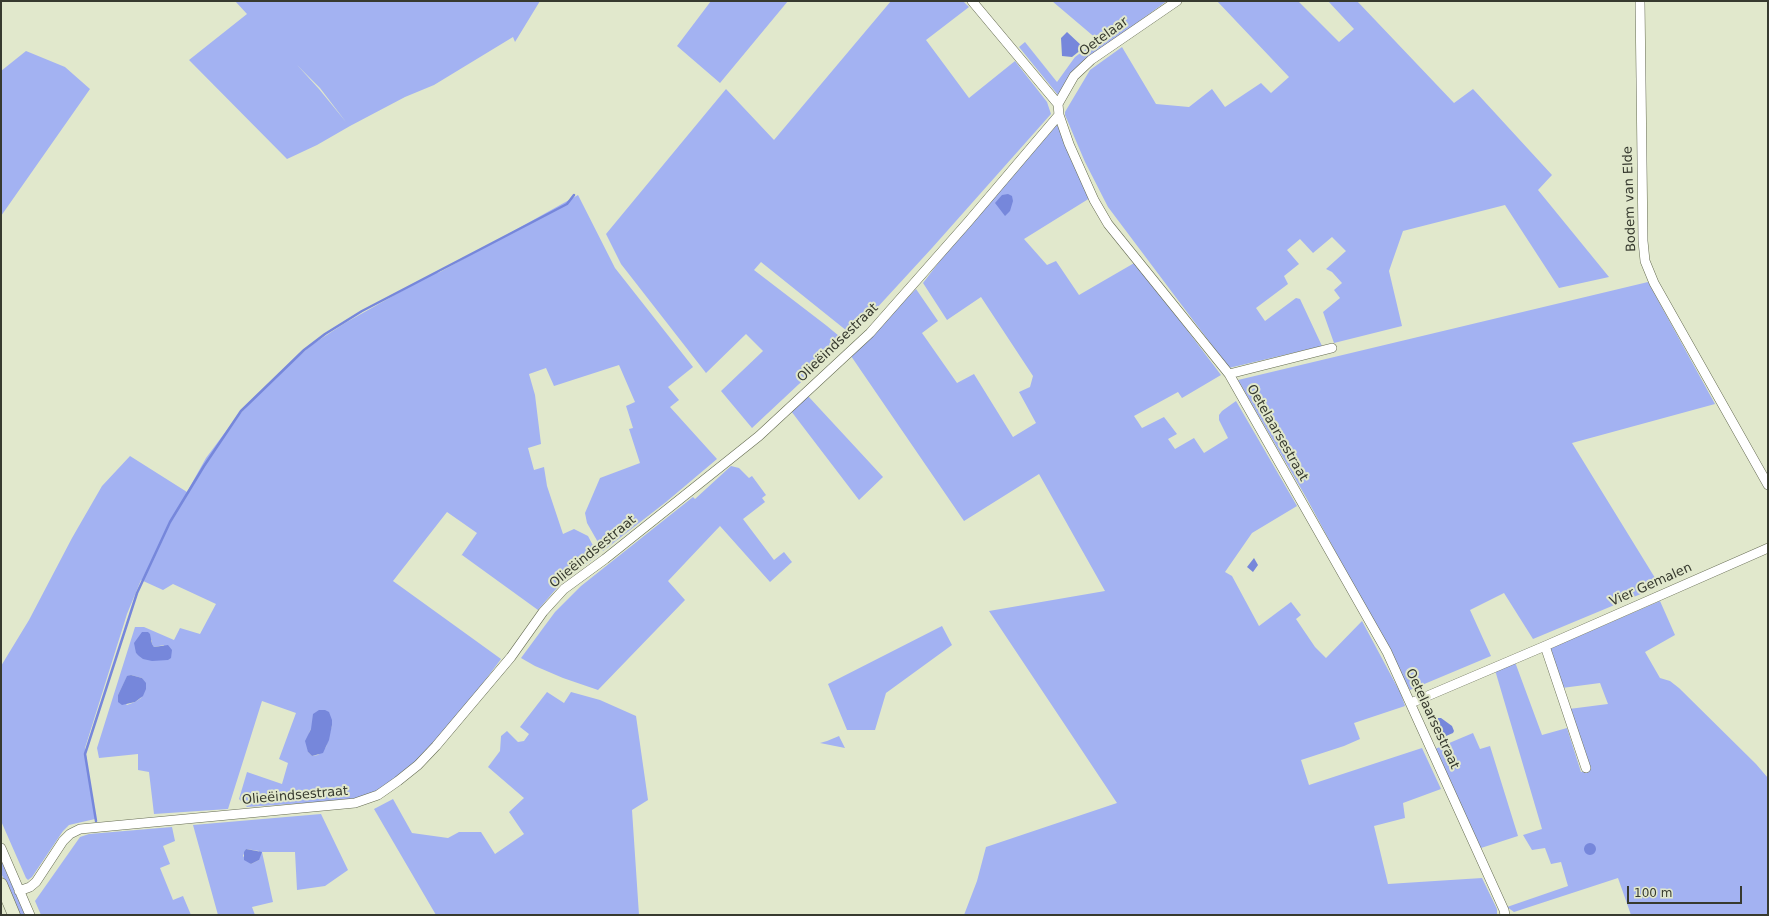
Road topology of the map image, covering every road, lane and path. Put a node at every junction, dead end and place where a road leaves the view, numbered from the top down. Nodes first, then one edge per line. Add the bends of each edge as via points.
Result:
1 (972, 1) edge
2 (1177, 1) edge
3 (1640, 1) edge
4 (1058, 104) junction
5 (1059, 115) junction
6 (1332, 348) dead end
7 (1229, 374) junction
8 (1768, 485) edge
9 (1768, 548) edge
10 (1545, 646) junction
11 (1411, 703) junction
12 (1586, 768) dead end
13 (1, 848) edge
14 (1, 884) edge
15 (20, 891) junction
16 (14, 915) edge
17 (30, 915) edge
18 (1505, 915) edge

1 - 4 street
2 - 4 street, Oetelaar via 1091,60 1074,76
3 - 8 street, Bodem van Elde via 1645,261 1654,284
4 - 5 street, Oetelaarsestraat
5 - 7 street, Oetelaarsestraat via 1094,200 1108,224
5 - 15 street, Olieëindsestraat via 870,332 759,436 564,589 436,746 418,766 398,781 378,795 355,803 80,829 63,841 36,882
6 - 7 street
7 - 11 street, Oetelaarsestraat via 1387,652
9 - 10 street, Vier Gemalen
10 - 11 street, Vier Gemalen
10 - 12 street
11 - 18 street, Oetelaarsestraat
13 - 15 street
14 - 16 main road
15 - 17 street

